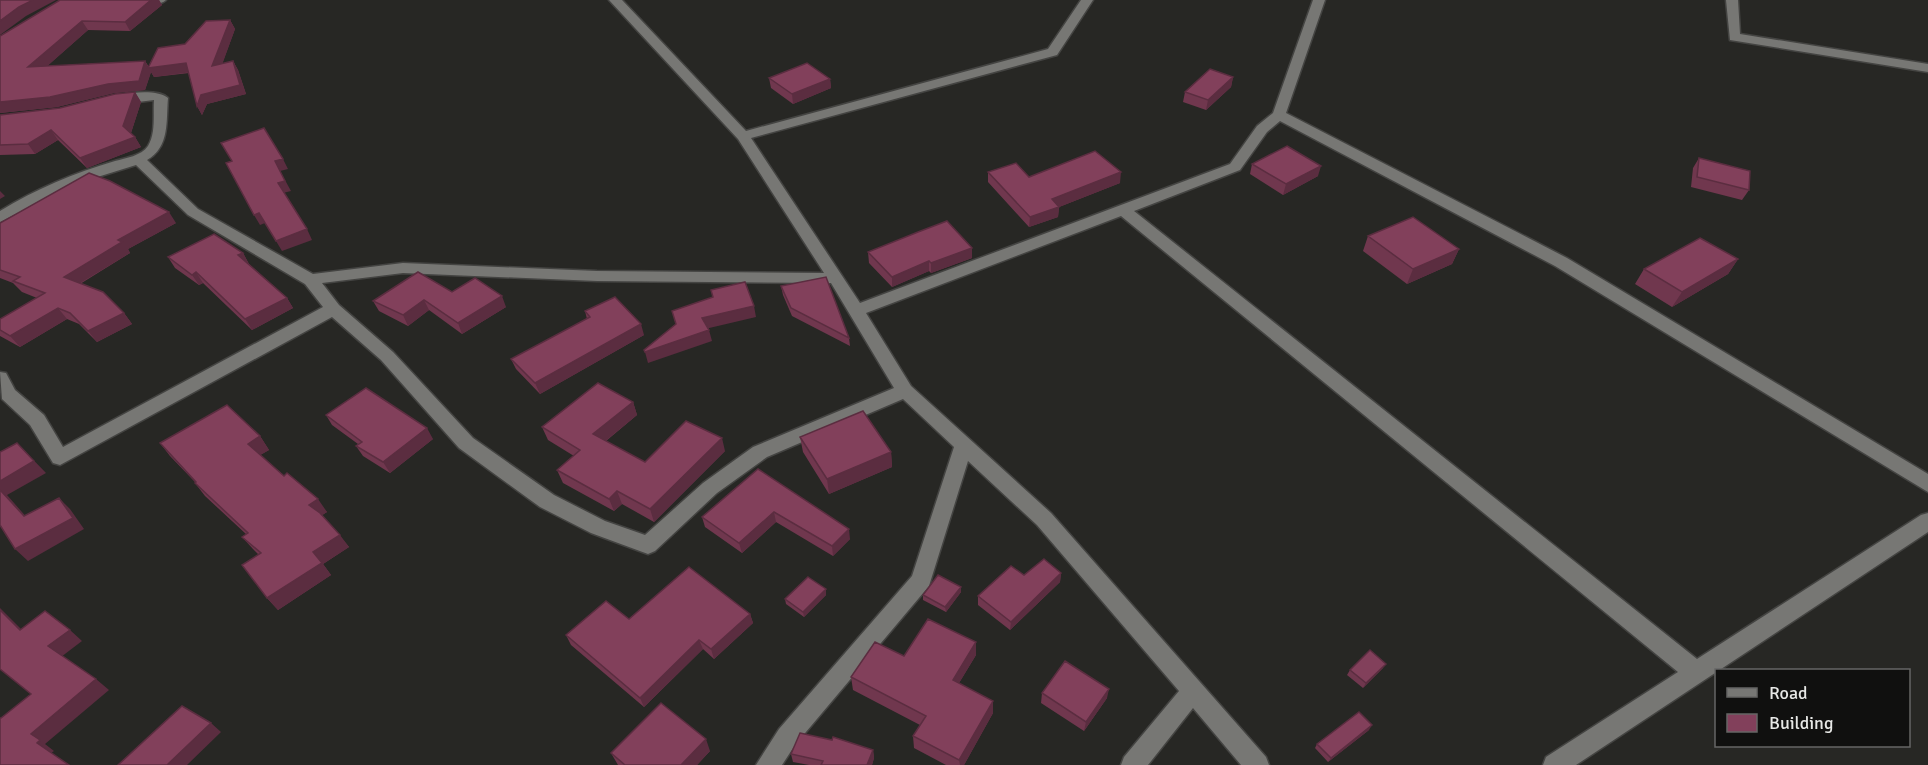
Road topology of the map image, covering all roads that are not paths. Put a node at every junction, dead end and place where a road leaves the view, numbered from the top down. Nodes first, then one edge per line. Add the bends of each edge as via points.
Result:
1 (150, 0) edge
2 (159, 0) edge
3 (615, 0) edge
4 (1087, 0) edge
5 (1319, 0) edge
6 (1732, 0) edge
7 (1928, 68) edge
8 (100, 105) edge
9 (1280, 115) junction
10 (743, 136) junction
11 (138, 159) junction
12 (1122, 209) junction
13 (0, 217) edge
14 (836, 278) junction
15 (311, 280) junction
16 (333, 309) junction
17 (856, 311) junction
18 (0, 378) edge
19 (905, 391) junction
20 (963, 444) junction
21 (1928, 484) edge
22 (1928, 521) edge
23 (1696, 672) junction
24 (1193, 691) junction
25 (768, 765) edge
26 (1133, 765) edge
27 (1257, 765) edge
28 (1555, 765) edge

1 - 2 street
3 - 10 street
4 - 10 street via 1053,52
5 - 9 street
6 - 7 street via 1734,37
8 - 11 street via 151,95 161,98 153,149
9 - 12 street via 1262,129 1235,167
9 - 21 street via 1561,262
10 - 14 street
11 - 13 street via 38,194
11 - 15 street via 193,212
12 - 17 street
12 - 23 street
14 - 15 street via 597,276 403,268
14 - 17 street
15 - 16 street
16 - 18 street via 60,458 37,420 8,394
16 - 19 street via 387,356 466,444 547,501 598,527 648,545 710,488 760,452
17 - 19 street
19 - 20 street
20 - 24 street via 1044,519
20 - 25 street via 921,580 787,737
22 - 23 street
23 - 28 street
24 - 26 street
24 - 27 street

